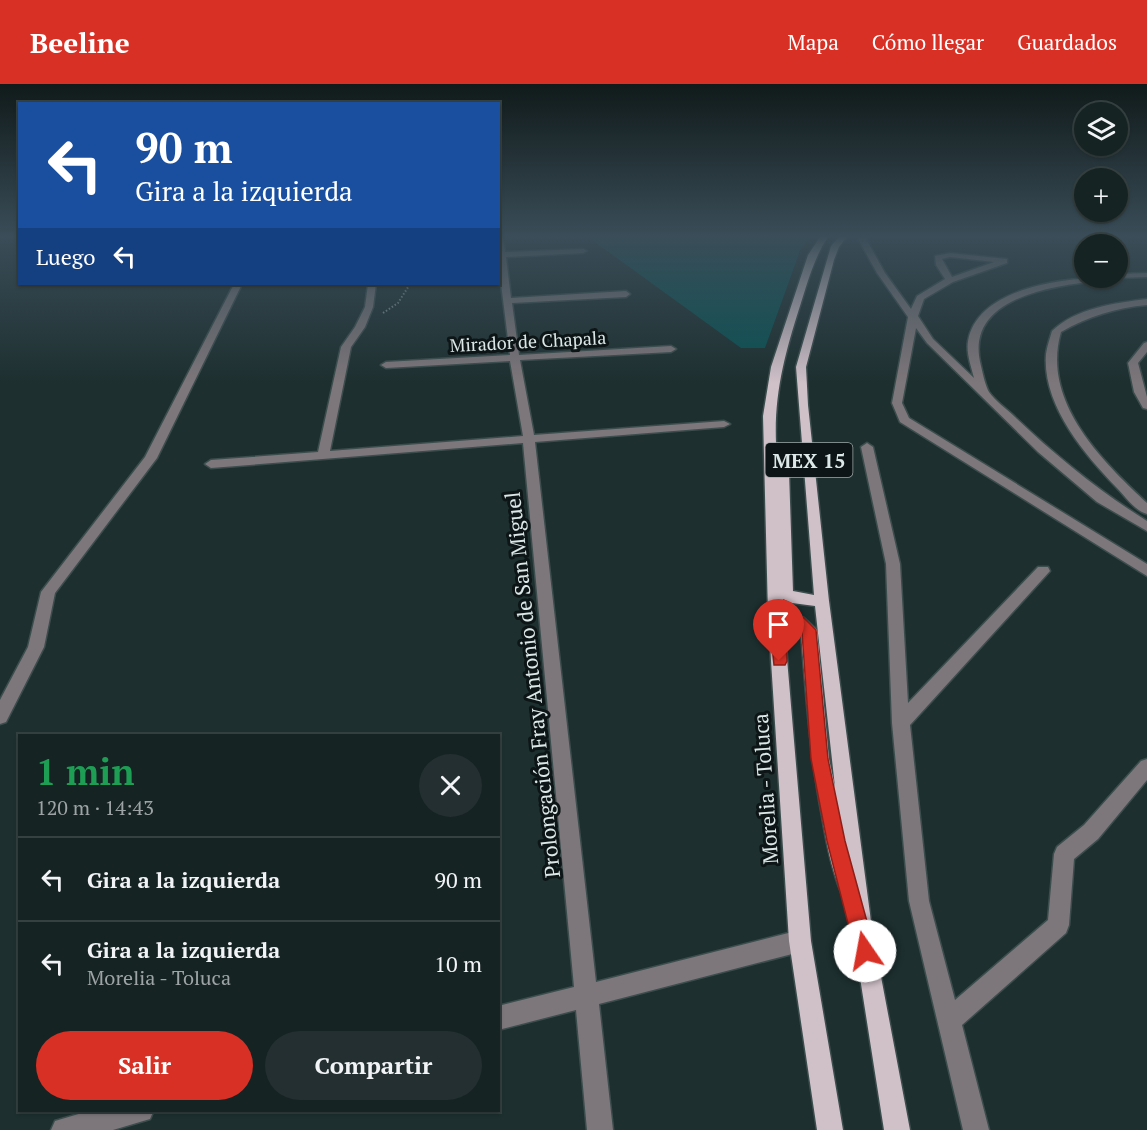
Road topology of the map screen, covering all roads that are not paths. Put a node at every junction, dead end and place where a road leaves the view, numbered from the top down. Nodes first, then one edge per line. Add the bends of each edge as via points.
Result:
1 (237, 286) edge
2 (372, 286) edge
3 (505, 286) edge
4 (802, 286) edge
5 (823, 286) edge
6 (891, 286) edge
7 (940, 286) edge
8 (1052, 286) edge
9 (626, 294) dead end
10 (507, 301) junction
11 (1147, 302) edge
12 (913, 316) junction
13 (1147, 345) edge
14 (671, 349) dead end
15 (515, 358) junction
16 (976, 362) junction
17 (952, 363) junction
18 (386, 365) dead end
19 (984, 392) junction
20 (1147, 406) edge
21 (769, 417) junction
22 (724, 424) dead end
23 (529, 440) junction
24 (867, 447) dead end
25 (323, 455) junction
26 (211, 464) dead end
27 (1109, 475) junction
28 (1080, 481) junction
29 (1147, 510) edge
30 (1147, 527) edge
31 (1043, 571) dead end
32 (1147, 571) edge
33 (822, 601) junction
34 (776, 615) junction
35 (0, 717) edge
36 (901, 723) junction
37 (1147, 767) edge
38 (861, 929) junction
39 (800, 941) junction
40 (588, 995) junction
41 (500, 1017) edge
42 (949, 1021) junction
43 (133, 1112) edge
44 (64, 1130) edge
45 (600, 1130) edge
46 (830, 1130) edge
47 (897, 1130) edge
48 (976, 1130) edge

1 - 35 street via 151,458 48,592 36,647
2 - 25 street via 369,307 346,347
3 - 10 street, Prolongación Fray Antonio de San Miguel
4 - 21 main road, Morelia - Toluca / MEX 15 via 776,367
5 - 33 main road, MEX 15 via 801,367
6 - 12 street
7 - 12 street via 920,298
8 - 16 street via 1027,290 993,308 975,334
9 - 10 street
10 - 15 street, Prolongación Fray Antonio de San Miguel
11 - 27 street via 1083,314 1057,331 1050,357 1057,391 1076,431
12 - 17 street via 930,342
12 - 32 street via 897,403 904,420
13 - 20 street via 1133,363 1139,392
14 - 15 street, Mirador de Chapala
15 - 18 street, Mirador de Chapala
15 - 23 street, Prolongación Fray Antonio de San Miguel
16 - 17 street
16 - 19 street
17 - 19 street
19 - 28 street
21 - 33 main road via 783,472 786,593 792,598
21 - 34 main road, Morelia - Toluca / MEX 15
22 - 23 street
23 - 25 street
23 - 40 street, Prolongación Fray Antonio de San Miguel
24 - 36 street via 893,564
25 - 26 street
27 - 28 street
27 - 29 street
28 - 30 street
31 - 36 street
33 - 38 main road, MEX 15
34 - 38 main road via 799,622 808,630 820,759 836,841
34 - 39 main road, Morelia - Toluca / MEX 15
36 - 42 street via 919,901
37 - 42 street via 1091,832 1064,854 1058,925
38 - 47 main road, MEX 15
39 - 40 street
39 - 46 main road, Morelia - Toluca / MEX 15
40 - 41 street
40 - 45 street, Prolongación Fray Antonio de San Miguel
42 - 48 street
43 - 44 street

